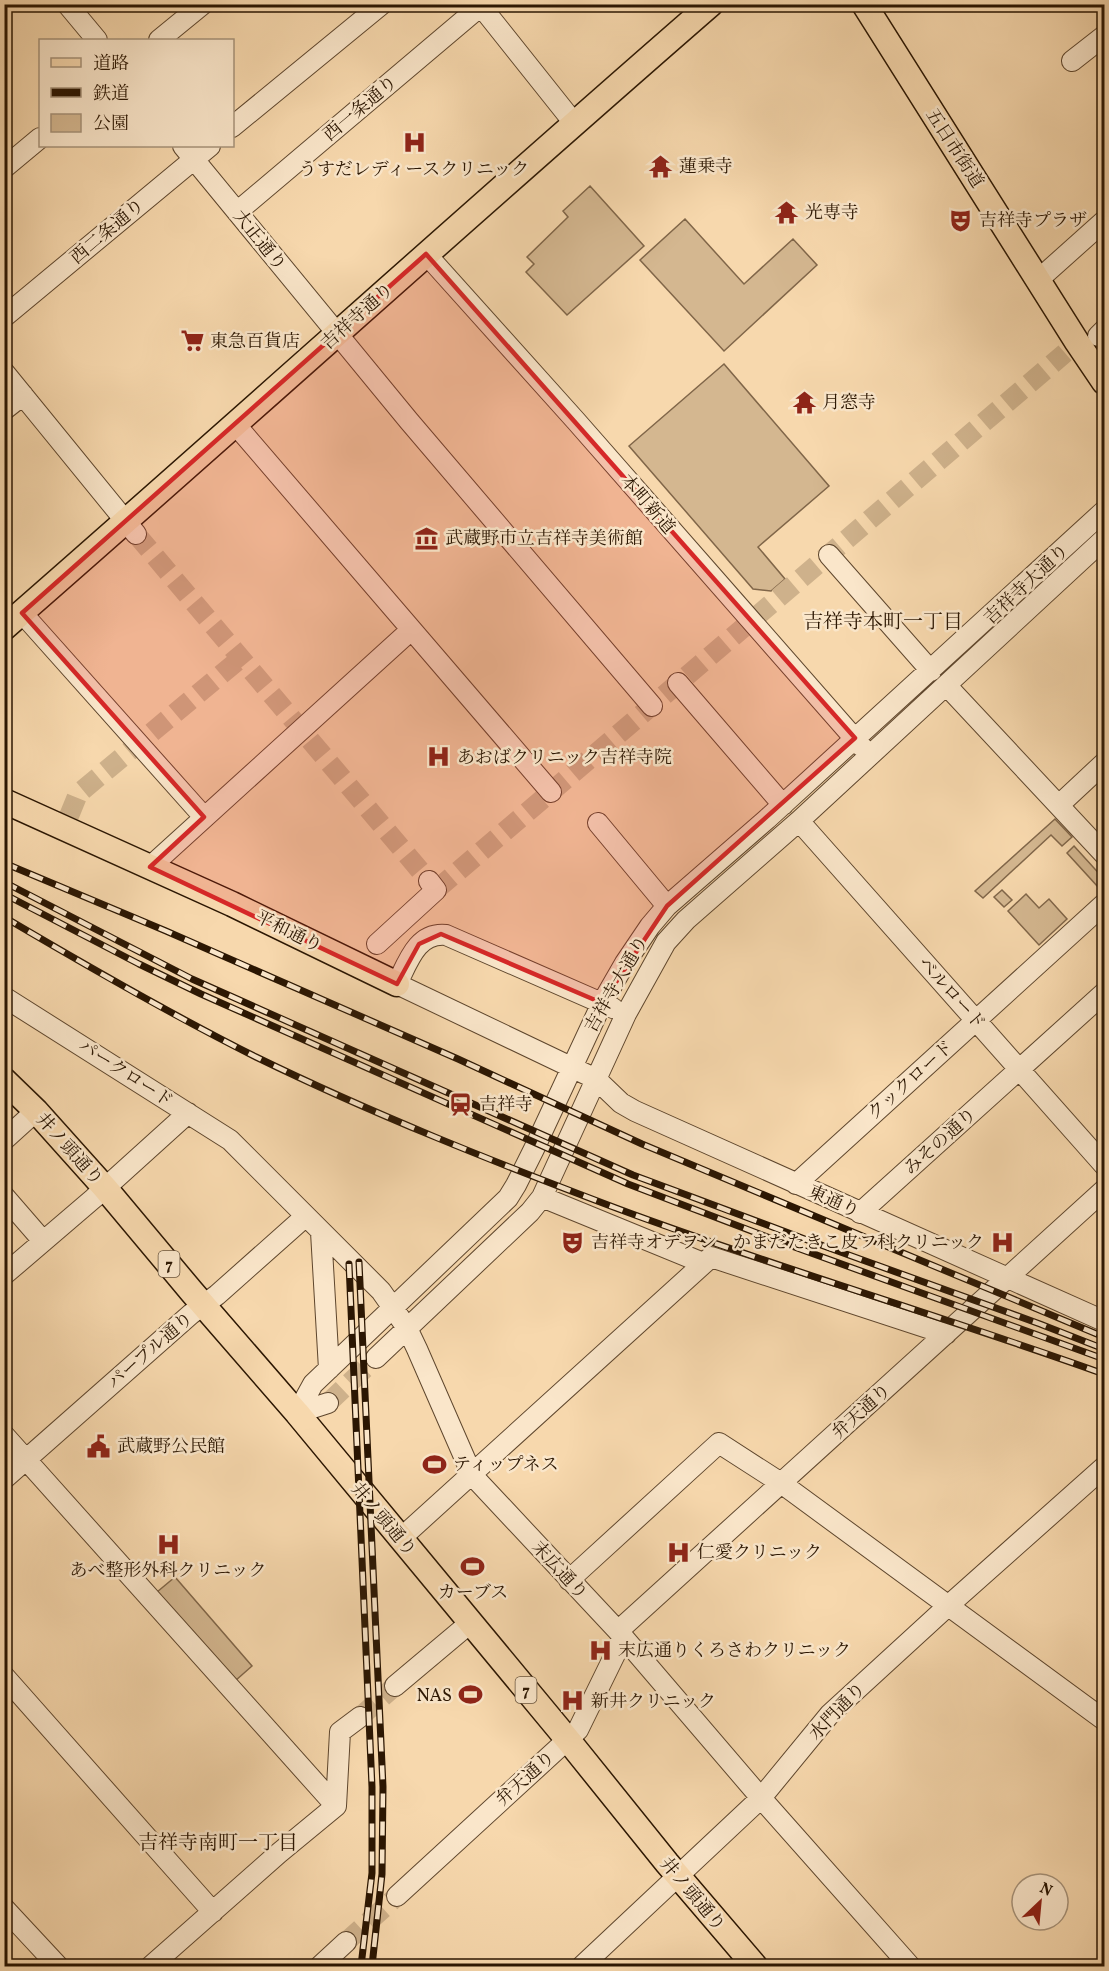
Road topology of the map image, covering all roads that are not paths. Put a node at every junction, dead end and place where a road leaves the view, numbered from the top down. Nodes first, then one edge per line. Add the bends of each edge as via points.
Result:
1 (68, 4) edge
2 (203, 4) edge
3 (382, 4) edge
4 (483, 4) edge
5 (711, 4) edge
6 (864, 4) edge
7 (1104, 36) edge
8 (96, 39) edge
9 (160, 39) edge
10 (1071, 61) dead end
11 (574, 123) junction
12 (234, 125) edge
13 (39, 139) edge
14 (206, 147) edge
15 (189, 152) edge
16 (4, 168) edge
17 (237, 212) junction
18 (1104, 221) edge
19 (426, 254) junction
20 (1038, 280) junction
21 (4, 317) edge
22 (338, 334) junction
23 (1086, 340) edge
24 (4, 372) edge
25 (1104, 382) edge
26 (23, 395) junction
27 (4, 410) edge
28 (235, 424) junction
29 (1104, 511) edge
30 (130, 528) junction
31 (1104, 539) edge
32 (829, 555) dead end
33 (13, 620) edge
34 (411, 630) junction
35 (931, 671) junction
36 (678, 683) dead end
37 (947, 686) junction
38 (652, 706) dead end
39 (855, 738) junction
40 (870, 756) junction
41 (1104, 763) edge
42 (551, 792) dead end
43 (4, 801) edge
44 (783, 805) junction
45 (1059, 805) junction
46 (204, 817) junction
47 (799, 821) junction
48 (598, 823) dead end
49 (1104, 854) edge
50 (150, 867) junction
51 (433, 886) tunnel mouth
52 (1104, 904) edge
53 (667, 906) junction
54 (377, 944) dead end
55 (398, 984) junction
56 (1104, 993) edge
57 (4, 997) edge
58 (602, 1003) junction
59 (626, 1014) junction
60 (976, 1020) junction
61 (572, 1067) junction
62 (1020, 1070) junction
63 (596, 1079) junction
64 (4, 1080) edge
65 (36, 1111) junction
66 (188, 1113) junction
67 (4, 1140) edge
68 (244, 1154) joint
69 (1104, 1165) edge
70 (796, 1184) junction
71 (105, 1188) junction
72 (1104, 1190) edge
73 (4, 1196) edge
74 (542, 1197) junction
75 (860, 1213) junction
76 (298, 1223) dead end
77 (321, 1232) junction
78 (43, 1241) junction
79 (703, 1263) junction
80 (4, 1275) edge
81 (1008, 1277) junction
82 (203, 1305) junction
83 (393, 1306) junction
84 (1104, 1321) edge
85 (407, 1328) junction
86 (946, 1334) junction
87 (376, 1358) tunnel mouth
88 (329, 1369) junction
89 (328, 1403) tunnel mouth
90 (297, 1413) junction
91 (4, 1435) edge
92 (27, 1459) junction
93 (1104, 1467) edge
94 (472, 1474) junction
95 (4, 1479) edge
96 (781, 1484) junction
97 (400, 1539) junction
98 (569, 1580) junction
99 (949, 1605) junction
100 (470, 1623) junction
101 (621, 1635) junction
102 (4, 1676) edge
103 (394, 1686) tunnel mouth
104 (360, 1717) tunnel mouth
105 (1104, 1720) edge
106 (568, 1740) junction
107 (761, 1798) junction
108 (336, 1806) junction
109 (678, 1876) junction
110 (397, 1896) tunnel mouth
111 (4, 1908) edge
112 (213, 1912) junction
113 (346, 1942) tunnel mouth
114 (58, 1966) edge
115 (151, 1966) edge
116 (320, 1966) edge
117 (582, 1966) edge
118 (755, 1966) edge
119 (910, 1966) edge

1 - 8 street
2 - 9 street
3 - 12 street
4 - 11 street
4 - 17 street, 西一条通り
5 - 11 main road, 吉祥寺通り
6 - 20 main road, 五日市街道
7 - 10 street
11 - 19 main road, 吉祥寺通り
13 - 16 street
14 - 15 street, 西二条通り
15 - 17 street, 大正通り
15 - 21 street, 西二条通り
17 - 22 street, 大正通り
18 - 20 street
19 - 22 main road, 吉祥寺通り
19 - 39 street, 本町新道
20 - 23 main road, 五日市街道
22 - 28 main road, 吉祥寺通り
22 - 38 street, 大正通り
23 - 25 main road, 五日市街道
24 - 26 street
26 - 27 street
26 - 30 street
28 - 30 main road, 吉祥寺通り
28 - 34 street
29 - 35 street, 吉祥寺大通り
30 - 33 main road, 吉祥寺通り
31 - 37 street, 吉祥寺大通り
32 - 35 street
33 - 46 street
34 - 42 street
34 - 46 street
35 - 39 street, 吉祥寺大通り
36 - 44 street
37 - 40 street, 吉祥寺大通り
37 - 45 street
39 - 40 street, 本町新道
39 - 44 street, 吉祥寺大通り
40 - 47 street, 吉祥寺大通り
41 - 45 street
43 - 50 main road, 平和通り
44 - 53 street, 吉祥寺大通り
45 - 49 street
46 - 50 street
47 - 59 street, 吉祥寺大通り via 666,942
47 - 60 street, ベルロード
48 - 53 street
50 - 55 main road, 平和通り
51 - 54 street
52 - 60 street, クックロード
53 - 58 street, 吉祥寺大通り via 625,963
55 - 58 street via 419,944 431,936 446,935
55 - 61 street, 平和通り
56 - 62 street, みその通り
57 - 66 street, パークロード
58 - 59 street
58 - 61 street, 吉祥寺大通り
59 - 63 street, 吉祥寺大通り
60 - 62 street, ベルロード
60 - 70 street, クックロード
61 - 63 street, 東通り
61 - 83 street, 吉祥寺大通り via 508,1198
62 - 69 street, ベルロード
62 - 75 street, みその通り
63 - 70 street, 東通り via 635,1111
63 - 74 street, 吉祥寺大通り
64 - 65 main road, 井ノ頭通り / 7
65 - 67 street
65 - 71 main road, 井ノ頭通り / 7
66 - 68 street, パークロード via 230,1140
66 - 71 street
68 - 77 street, 末広通り
70 - 75 street, 東通り
71 - 78 street
71 - 82 main road, 井ノ頭通り / 7
72 - 81 street, 弁天通り
73 - 78 street
74 - 79 street
74 - 85 street, 吉祥寺大通り
75 - 81 street, 東通り
76 - 82 street, パープル通り
77 - 83 street, 末広通り
77 - 88 street
78 - 80 street
79 - 86 street via 711,1257
79 - 94 street
81 - 84 street, 東通り
81 - 86 street, 弁天通り
82 - 90 main road, 井ノ頭通り / 7
82 - 92 street, パープル通り
83 - 85 street, 末広通り
83 - 88 street, 吉祥寺大通り
85 - 87 street, 吉祥寺大通り
85 - 94 street, 末広通り
86 - 96 street, 弁天通り
88 - 90 street, 吉祥寺大通り via 313,1384
89 - 90 street
90 - 97 main road, 井ノ頭通り / 7
91 - 92 street
92 - 95 street, パープル通り
92 - 108 street
93 - 99 street, 水門通り
94 - 97 street
94 - 98 street, 末広通り
96 - 98 street via 719,1443
96 - 99 street
96 - 101 street, 弁天通り
97 - 100 main road, 井ノ頭通り / 7
98 - 101 street, 末広通り
99 - 105 street
99 - 107 street, 水門通り via 830,1714
100 - 103 street
100 - 106 main road, 井ノ頭通り / 7
101 - 106 street, 弁天通り via 578,1730
101 - 107 street, 末広通り
102 - 112 street
104 - 108 street via 340,1732
106 - 109 main road, 井ノ頭通り / 7
106 - 110 street, 弁天通り
107 - 109 street, 水門通り
107 - 119 street, 末広通り
108 - 112 street
109 - 117 street, 水門通り
109 - 118 main road, 井ノ頭通り / 7
111 - 114 street
112 - 115 street
113 - 116 street

